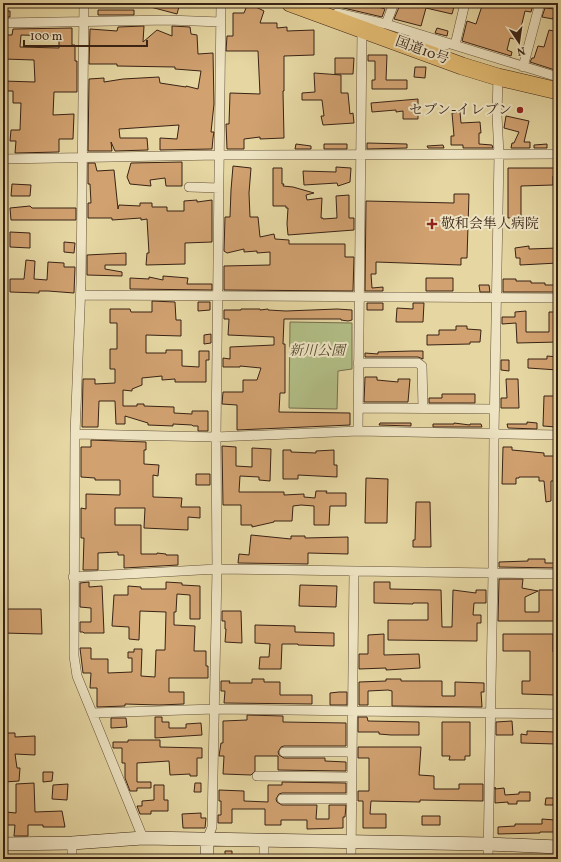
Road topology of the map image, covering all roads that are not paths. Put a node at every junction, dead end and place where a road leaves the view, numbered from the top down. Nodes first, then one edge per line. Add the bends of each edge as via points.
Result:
1 (84, 3) edge
2 (221, 3) edge
3 (290, 3) edge
4 (305, 3) edge
5 (394, 3) edge
6 (465, 3) edge
7 (540, 3) edge
8 (322, 6) edge
9 (83, 22) junction
10 (221, 22) junction
11 (3, 23) edge
12 (386, 24) junction
13 (362, 29) junction
14 (455, 45) junction
15 (419, 46) junction
16 (523, 67) junction
17 (498, 77) junction
18 (558, 77) edge
19 (558, 91) edge
20 (558, 154) edge
21 (219, 155) junction
22 (360, 155) junction
23 (499, 155) junction
24 (82, 158) junction
25 (3, 159) edge
26 (189, 187) dead end
27 (219, 188) junction
28 (81, 295) junction
29 (218, 296) junction
30 (359, 297) junction
31 (496, 298) junction
32 (558, 298) edge
33 (358, 363) junction
34 (358, 408) junction
35 (422, 408) junction
36 (495, 409) junction
37 (358, 431) junction
38 (75, 434) junction
39 (494, 434) junction
40 (558, 435) edge
41 (216, 437) junction
42 (217, 569) junction
43 (354, 572) junction
44 (494, 573) junction
45 (558, 574) edge
46 (73, 577) junction
47 (215, 709) junction
48 (353, 712) junction
49 (490, 712) junction
50 (92, 713) junction
51 (558, 714) edge
52 (284, 752) dead end
53 (352, 752) junction
54 (258, 776) dead end
55 (352, 777) junction
56 (282, 799) dead end
57 (352, 799) junction
58 (143, 838) junction
59 (207, 840) junction
60 (264, 841) junction
61 (72, 843) junction
62 (351, 843) junction
63 (3, 844) edge
64 (488, 844) junction
65 (558, 848) edge
66 (72, 859) edge
67 (207, 859) edge
68 (264, 859) edge
69 (351, 859) edge
70 (488, 859) edge

1 - 9 street
2 - 10 street
3 - 13 highway, 国道10号
4 - 8 street
5 - 12 street
6 - 14 street
7 - 16 street
8 - 12 street
9 - 10 street
9 - 11 street
9 - 24 street
10 - 21 street
12 - 14 street
12 - 15 street
13 - 15 highway, 国道10号
13 - 22 street
14 - 15 street
14 - 16 street
15 - 17 highway, 国道10号
16 - 18 street
17 - 19 highway, 国道10号
17 - 23 street
20 - 23 street
21 - 22 street
21 - 24 street
21 - 27 street
22 - 23 street
22 - 30 street
23 - 31 street
24 - 25 street
24 - 28 street
26 - 27 street
27 - 29 street
28 - 29 street
28 - 38 street
29 - 30 street
29 - 41 street
30 - 31 street
30 - 33 street
31 - 32 street
31 - 36 street
33 - 34 street
33 - 35 street via 418,363 422,366
34 - 35 street
34 - 37 street
35 - 36 street
36 - 39 street
37 - 39 street
37 - 41 street
38 - 41 street
38 - 46 street
39 - 40 street
39 - 44 street
41 - 42 street
42 - 43 street
42 - 46 street
42 - 47 street
43 - 44 street
43 - 48 street
44 - 45 street
44 - 49 street
46 - 50 street via 74,665
47 - 48 street
47 - 50 street
47 - 59 street via 212,827
48 - 49 street
48 - 53 street
49 - 51 street
49 - 64 street
50 - 58 street
52 - 53 street
53 - 55 street
54 - 55 street
55 - 57 street
56 - 57 street
57 - 62 street
58 - 59 street
58 - 61 street
59 - 60 street
59 - 67 street
60 - 62 street
60 - 68 street
61 - 63 street
61 - 66 street
62 - 64 street
62 - 69 street
64 - 65 street
64 - 70 street

